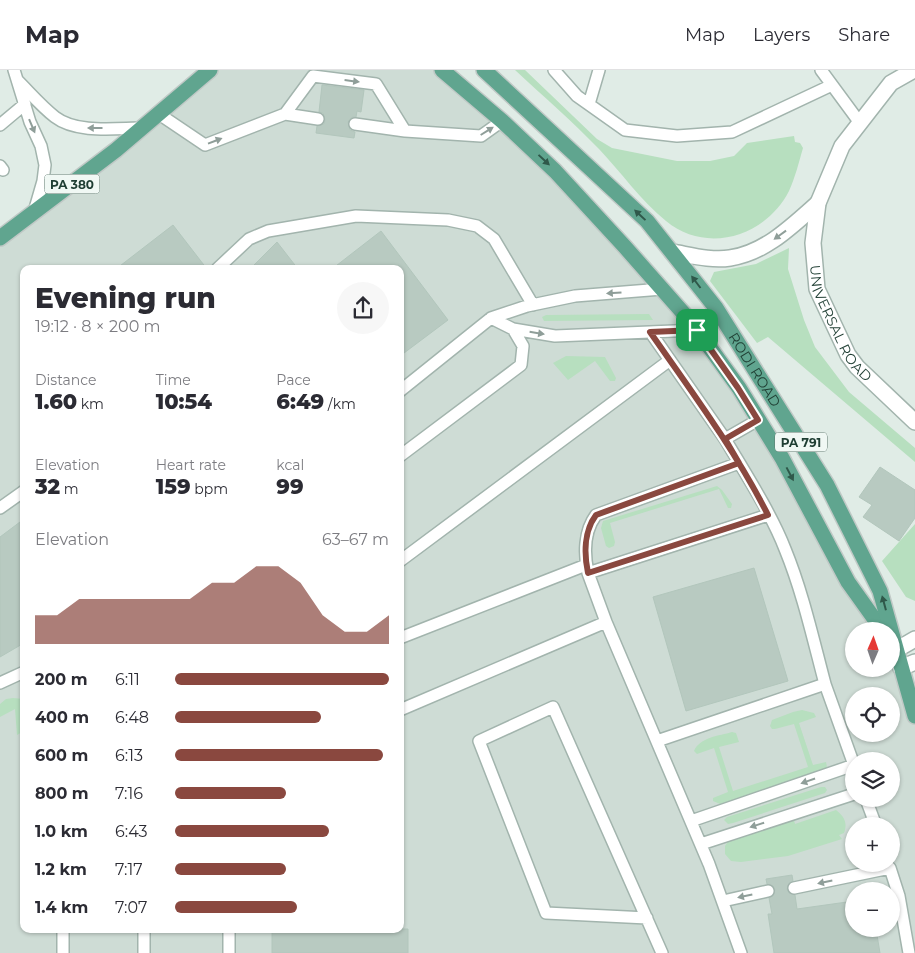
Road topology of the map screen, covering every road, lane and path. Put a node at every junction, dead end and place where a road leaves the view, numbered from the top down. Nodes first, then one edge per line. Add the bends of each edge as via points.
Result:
1 (210, 70) edge
2 (442, 70) edge
3 (484, 70) edge
4 (554, 70) edge
5 (599, 70) edge
6 (821, 70) edge
7 (914, 70) edge
8 (15, 75) edge
9 (832, 85) junction
10 (25, 104) junction
11 (588, 104) junction
12 (159, 114) junction
13 (285, 114) junction
14 (318, 119) dead end
15 (502, 121) junction
16 (860, 123) junction
17 (356, 124) dead end
18 (0, 125) edge
19 (143, 128) junction
20 (405, 131) junction
21 (818, 203) junction
22 (34, 212) junction
23 (0, 238) edge
24 (672, 252) junction
25 (221, 265) edge
26 (662, 289) junction
27 (533, 305) junction
28 (491, 318) junction
29 (513, 329) junction
30 (697, 330) junction
31 (650, 332) junction
32 (670, 360) junction
33 (404, 388) edge
34 (913, 416) edge
35 (758, 420) junction
36 (725, 439) junction
37 (404, 453) edge
38 (739, 463) junction
39 (20, 494) edge
40 (0, 508) edge
41 (768, 515) junction
42 (404, 558) edge
43 (587, 569) junction
44 (606, 622) junction
45 (877, 622) edge
46 (888, 622) edge
47 (404, 637) edge
48 (915, 639) edge
49 (900, 645) edge
50 (900, 655) edge
51 (908, 665) edge
52 (20, 674) edge
53 (0, 683) edge
54 (826, 684) junction
55 (404, 708) edge
56 (915, 716) edge
57 (656, 741) junction
58 (850, 752) edge
59 (845, 768) edge
60 (845, 797) edge
61 (691, 821) junction
62 (701, 844) junction
63 (864, 872) edge
64 (892, 872) edge
65 (794, 888) dead end
66 (768, 892) dead end
67 (723, 901) junction
68 (647, 918) junction
69 (64, 933) edge
70 (144, 933) edge
71 (229, 933) edge
72 (63, 953) edge
73 (144, 953) edge
74 (229, 953) edge
75 (662, 953) edge
76 (741, 953) edge
77 (910, 953) edge

1 - 12 main road, PA 380
2 - 15 main road, RODI ROAD / PA 791
24 -> 3 main road, RODI ROAD / PA 791 via 647,221
4 - 11 lane via 576,96
5 - 11 lane
6 - 9 lane
7 - 16 street, UNIVERSAL ROAD via 891,82
8 - 10 lane
19 -> 8 lane via 80,128 65,123 54,117
9 - 11 lane via 732,132 677,136 625,130
9 - 16 lane
10 - 18 lane
10 -> 22 lane via 42,146 45,165
12 -> 13 lane via 205,145
12 - 19 main road, PA 380
13 - 14 lane
13 -> 20 lane via 313,76 376,84
20 -> 15 lane via 481,136
15 -> 26 main road, RODI ROAD / PA 791 via 555,171
16 - 21 street, UNIVERSAL ROAD via 842,146
17 - 20 lane
19 - 22 main road, PA 380
21 -> 24 street, UNIVERSAL ROAD via 783,234 758,250 729,258
21 - 34 street, UNIVERSAL ROAD via 812,243 816,289 857,367
22 - 23 main road, PA 380
46 -> 24 main road, RODI ROAD / PA 791 via 880,591 827,485 716,308
25 - 27 lane via 249,239 268,231 356,216 448,220 477,226 494,239
26 -> 27 lane via 575,296
26 - 30 main road, RODI ROAD / PA 791
27 - 28 lane
28 - 29 lane
28 - 33 lane
29 -> 31 lane via 555,336
29 - 37 lane via 523,346 521,365
30 - 31 lane
30 - 35 main road, RODI ROAD / PA 791
31 - 32 lane
32 - 36 lane
32 - 42 lane
35 - 36 lane
35 -> 45 main road, RODI ROAD / PA 791 via 782,458 848,582
36 - 38 lane
38 - 41 lane
38 - 43 lane via 596,515 588,529
39 - 40 lane
41 - 43 lane
41 - 54 lane via 785,548
43 - 44 lane
43 - 47 lane
44 - 55 lane
44 - 57 lane
48 - 49 street
50 - 51 main road, RODI ROAD / PA 791
51 - 56 main road, RODI ROAD / PA 791
52 - 53 lane
54 - 57 lane
54 - 58 lane
57 - 61 lane
59 -> 61 lane
60 -> 62 lane
61 - 62 lane
62 - 67 lane
63 -> 65 lane
64 - 77 lane
66 -> 67 lane
67 - 76 lane
68 - 68 lane via 554,707 479,741 546,913
68 - 75 lane
69 - 72 lane
70 - 73 lane
71 - 74 lane

